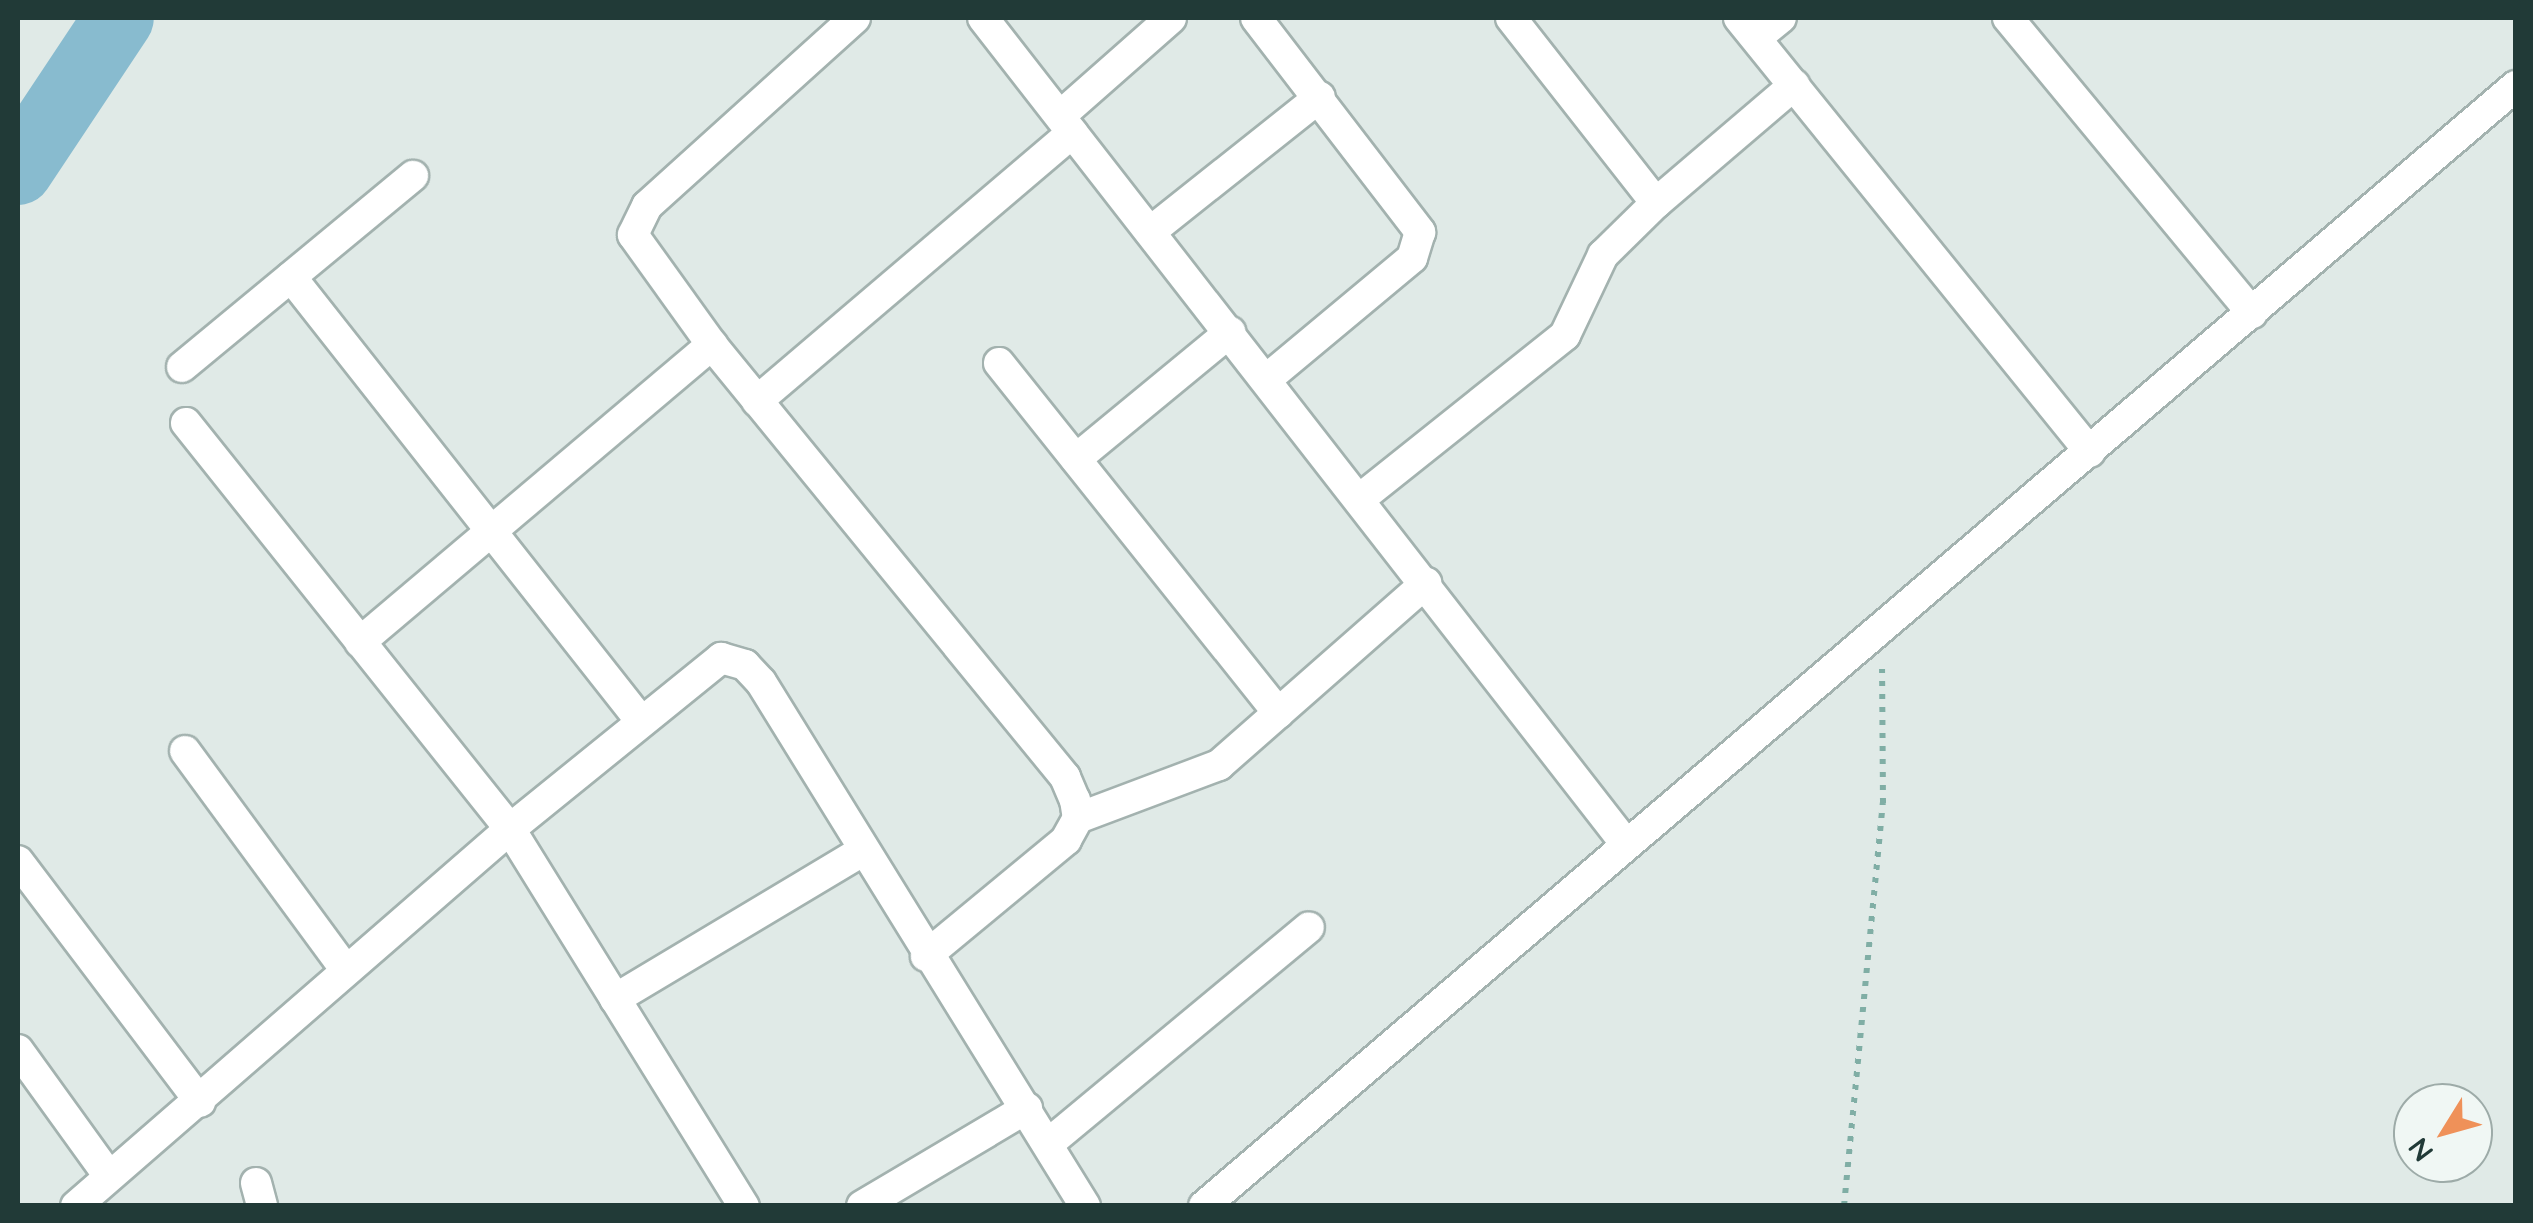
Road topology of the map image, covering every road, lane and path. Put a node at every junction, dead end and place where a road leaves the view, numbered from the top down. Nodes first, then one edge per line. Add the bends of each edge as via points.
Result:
1 (855, 18) edge
2 (983, 18) edge
3 (1170, 18) edge
4 (1256, 18) edge
5 (1511, 18) edge
6 (1782, 18) edge
7 (2008, 18) edge
8 (1747, 28) edge
9 (1794, 84) junction
10 (2516, 86) edge
11 (1320, 97) junction
12 (1066, 125) junction
13 (413, 176) dead end
14 (1656, 202) junction
15 (1150, 232) junction
16 (291, 277) junction
17 (2252, 313) junction
18 (1230, 332) junction
19 (712, 345) junction
20 (999, 364) dead end
21 (182, 367) dead end
22 (1267, 380) junction
23 (758, 401) junction
24 (186, 422) dead end
25 (2090, 452) junction
26 (1076, 459) junction
27 (1362, 498) junction
28 (487, 532) junction
29 (1426, 583) junction
30 (1882, 628) junction
31 (360, 642) junction
32 (1278, 713) junction
33 (640, 720) junction
34 (185, 751) dead end
35 (1078, 818) junction
36 (510, 829) junction
37 (1626, 844) junction
38 (862, 850) junction
39 (18, 861) edge
40 (1309, 927) dead end
41 (926, 956) junction
42 (346, 970) junction
43 (615, 999) junction
44 (18, 1050) edge
45 (200, 1102) junction
46 (1027, 1108) junction
47 (1048, 1144) junction
48 (109, 1176) junction
49 (76, 1206) edge
50 (744, 1206) edge
51 (862, 1206) edge
52 (1085, 1206) edge
53 (1204, 1206) edge
54 (1844, 1206) edge

1 - 19 street via 634,221 640,249
2 - 12 street
3 - 12 street
4 - 11 street
5 - 14 street
6 - 8 street
7 - 17 street
8 - 9 street
9 - 14 street
9 - 25 street
10 - 17 street
11 - 15 street
11 - 22 street via 1412,218 1420,245
12 - 15 street
12 - 23 street
13 - 16 street
14 - 27 street via 1603,256 1565,335
15 - 18 street
16 - 21 street
16 - 28 street
17 - 25 street
18 - 22 street
18 - 26 street
19 - 23 street
19 - 28 street
20 - 26 street
22 - 27 street
23 - 35 street via 1065,776
24 - 31 street
25 - 30 street
26 - 32 street
27 - 29 street
28 - 31 street
28 - 33 street
29 - 32 street
29 - 37 street
30 - 37 street
30 - 54 path via 1883,803
31 - 36 street
32 - 35 street via 1196,779
33 - 36 street
33 - 38 street via 704,666 721,658 745,666
34 - 42 street
35 - 41 street via 1066,840
36 - 42 street
36 - 43 street
37 - 53 street
38 - 41 street
38 - 43 street
39 - 45 street
40 - 47 street
41 - 46 street
42 - 45 street
43 - 50 street
44 - 48 street
45 - 48 street
46 - 47 street
46 - 51 street
47 - 52 street
48 - 49 street

